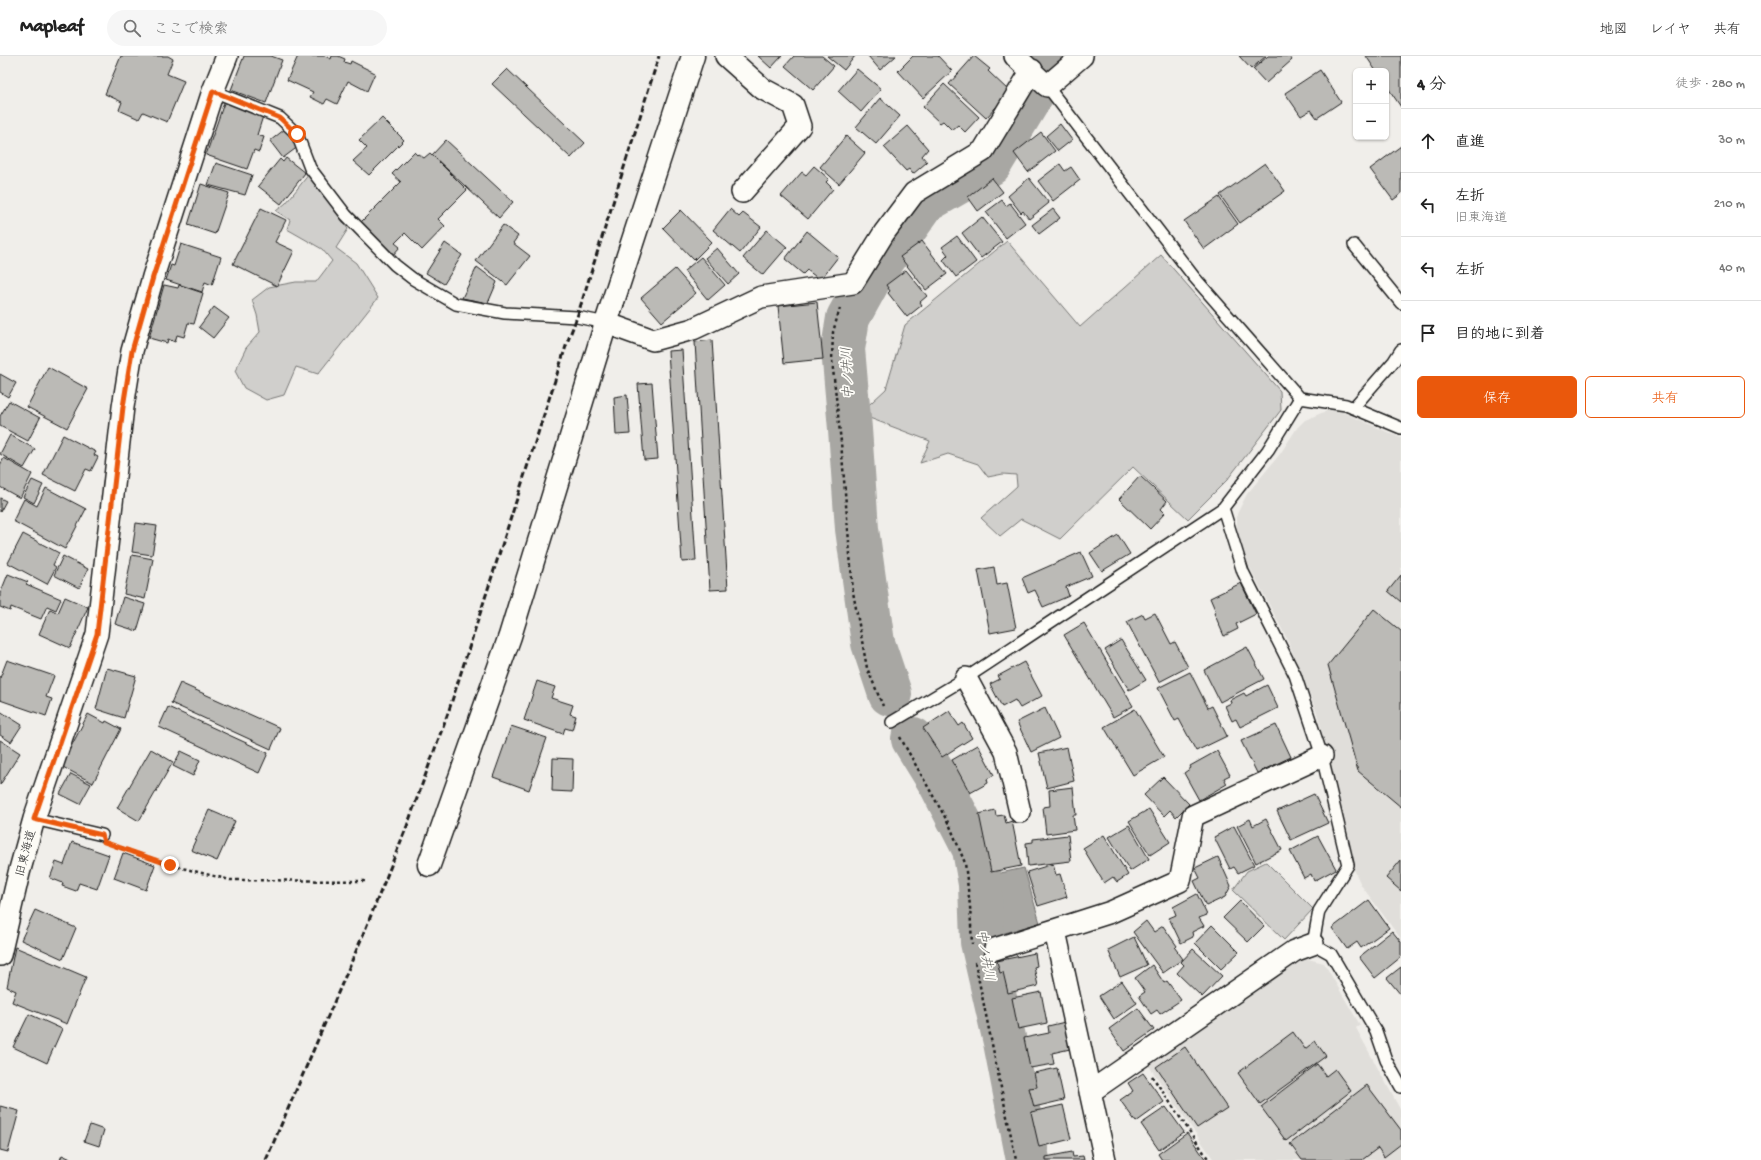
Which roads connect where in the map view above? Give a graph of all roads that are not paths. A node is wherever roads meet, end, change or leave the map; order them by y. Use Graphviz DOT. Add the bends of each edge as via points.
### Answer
graph roads {
  1 [pos="227,56"];
  2 [pos="693,56"];
  3 [pos="726,56"];
  4 [pos="1015,56"];
  5 [pos="1082,56"];
  6 [pos="1032,70"];
  7 [pos="1046,86"];
  8 [pos="213,91"];
  9 [pos="742,192"];
  10 [pos="1354,245"];
  11 [pos="1401,303"];
  12 [pos="606,323"];
  13 [pos="1401,350"];
  14 [pos="1300,398"];
  15 [pos="1353,408"];
  16 [pos="1401,428"];
  17 [pos="1223,508"];
  18 [pos="966,678"];
  19 [pos="892,722"];
  20 [pos="1322,756"];
  21 [pos="1020,812"];
  22 [pos="34,819"];
  23 [pos="102,835"];
  24 [pos="430,865"];
  25 [pos="1055,931"];
  26 [pos="1313,944"];
  27 [pos="995,949"];
  28 [pos="0,955"];
  29 [pos="1401,1087"];
  30 [pos="1090,1092"];
  31 [pos="1105,1160"];
  1 -- 8 [label="street, 旧東海道"];
  2 -- 12 [label="street"];
  3 -- 9 [label="street" via="763,89 793,105 800,126"];
  4 -- 6 [label="street"];
  5 -- 7 [label="street"];
  6 -- 7 [label="street"];
  6 -- 12 [label="street" via="983,151 914,194 884,233 853,283 761,297 693,329 653,340"];
  7 -- 14 [label="lane" via="1194,277"];
  8 -- 12 [label="lane" via="280,118 297,134 310,168 346,215 413,279 456,304 505,313 577,316"];
  8 -- 22 [label="street, 旧東海道" via="132,351 123,407 97,634"];
  10 -- 11 [label="lane"];
  12 -- 24 [label="street" via="510,636"];
  13 -- 15 [label="lane" via="1394,362"];
  14 -- 15 [label="lane"];
  14 -- 17 [label="lane" via="1268,450"];
  15 -- 16 [label="lane"];
  17 -- 18 [label="lane"];
  17 -- 20 [label="lane" via="1243,572 1295,675"];
  18 -- 19 [label="lane"];
  18 -- 21 [label="street" via="1006,752"];
  20 -- 25 [label="street" via="1193,816 1180,882 1111,912"];
  20 -- 26 [label="lane" via="1348,865 1319,911"];
  22 -- 23 [label="lane"];
  22 -- 28 [label="street, 旧東海道"];
  25 -- 27 [label="street"];
  25 -- 30 [label="street"];
  26 -- 29 [label="lane" via="1331,954 1376,1031 1386,1060"];
  26 -- 30 [label="street" via="1294,951"];
  30 -- 31 [label="street"];
}
